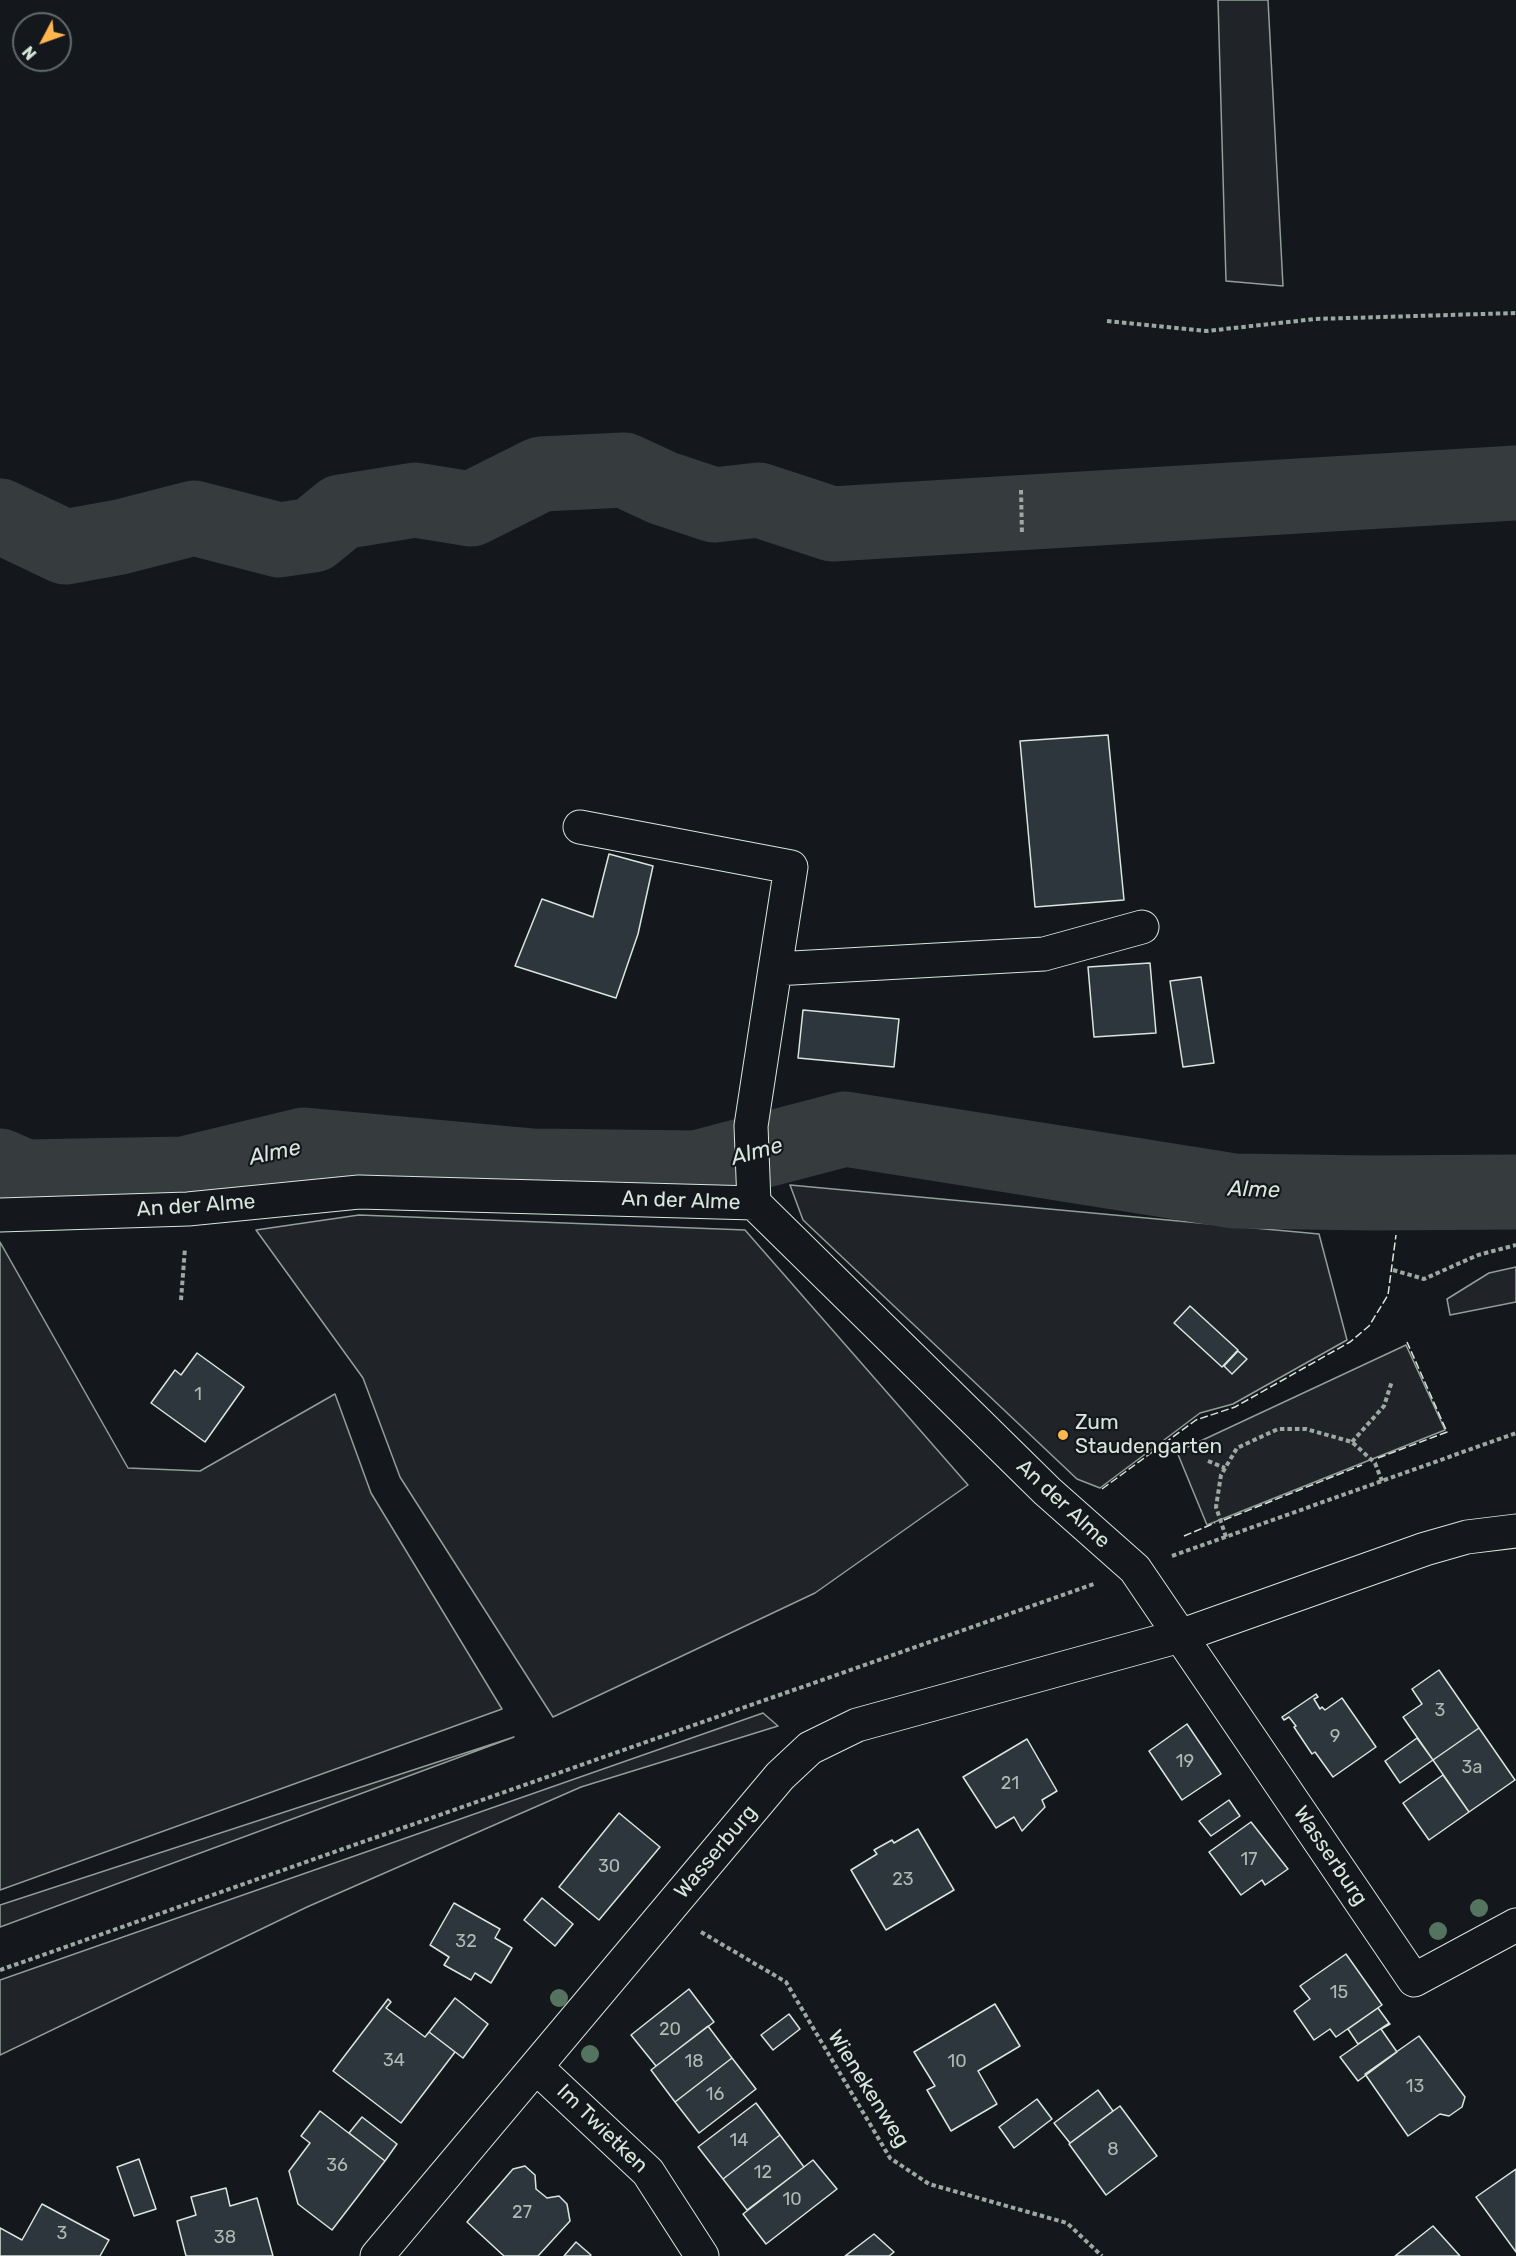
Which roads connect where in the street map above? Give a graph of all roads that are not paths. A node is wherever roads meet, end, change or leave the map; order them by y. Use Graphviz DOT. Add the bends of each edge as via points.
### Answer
graph roads {
  1 [pos="580,827"];
  2 [pos="1142,927"];
  3 [pos="776,969"];
  4 [pos="753,1188"];
  5 [pos="0,1215"];
  6 [pos="1516,1531"];
  7 [pos="1180,1636"];
  8 [pos="1516,1925"];
  9 [pos="536,2067"];
  10 [pos="377,2256"];
  11 [pos="702,2256"];
  1 -- 3 [label="street" via="791,867"];
  2 -- 3 [label="street" via="1044,954"];
  3 -- 4 [label="street" via="751,1126"];
  4 -- 5 [label="street, An der Alme" via="359,1192 188,1209"];
  4 -- 7 [label="street, An der Alme" via="1047,1491 1135,1569"];
  6 -- 7 [label="street, Wasserburg" via="1425,1549"];
  7 -- 8 [label="street, Wasserburg" via="1414,1980"];
  7 -- 9 [label="street, Wasserburg" via="857,1725 810,1748 780,1776"];
  9 -- 10 [label="street, Wasserburg"];
  9 -- 11 [label="street, Im Twietken" via="648,2172"];
}
